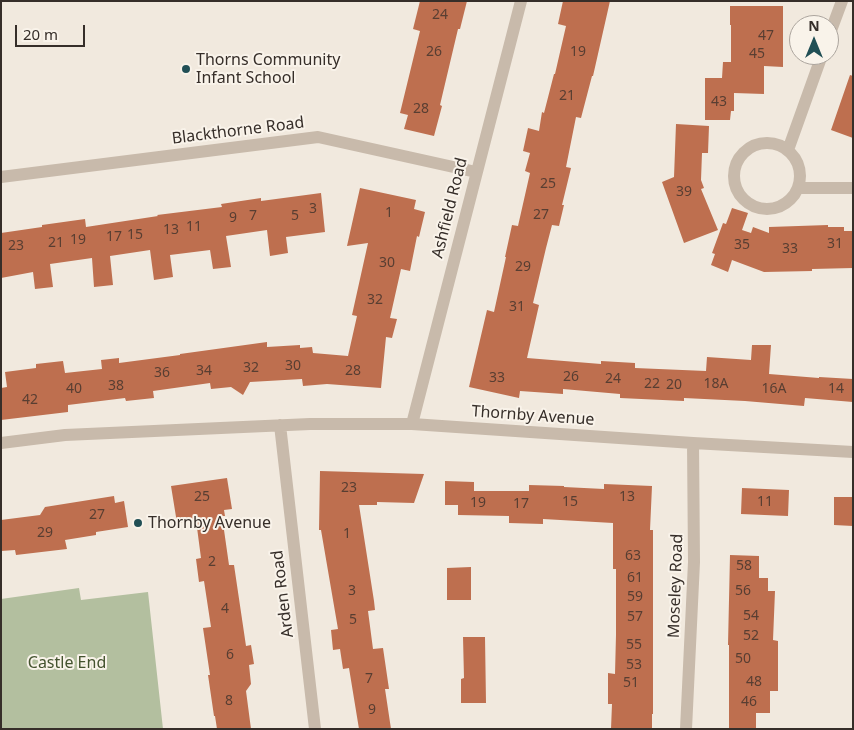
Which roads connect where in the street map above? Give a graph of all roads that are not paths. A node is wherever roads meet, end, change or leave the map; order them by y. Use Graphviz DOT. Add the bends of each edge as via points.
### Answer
graph roads {
  1 [pos="521,1"];
  2 [pos="842,1"];
  3 [pos="837,15"];
  4 [pos="818,65"];
  5 [pos="788,150"];
  6 [pos="476,172"];
  7 [pos="1,177"];
  8 [pos="798,188"];
  9 [pos="853,188"];
  10 [pos="412,424"];
  11 [pos="280,425"];
  12 [pos="1,442"];
  13 [pos="693,443"];
  14 [pos="853,452"];
  15 [pos="315,729"];
  16 [pos="686,729"];
  1 -- 6 [label="street, Ashfield Road"];
  2 -- 3 [label="street"];
  4 -- 5 [label="street"];
  5 -- 8 [label="street" via="799,165 801,177"];
  5 -- 8 [label="street" via="766,142 754,145 737,161 734,181 737,192 745,201 761,209 779,208 789,202"];
  6 -- 7 [label="street, Blackthorne Road" via="318,137"];
  6 -- 10 [label="street, Ashfield Road"];
  8 -- 9 [label="street"];
  10 -- 11 [label="street, Thornby Avenue"];
  10 -- 13 [label="street, Thornby Avenue"];
  11 -- 12 [label="street, Thornby Avenue" via="65,435"];
  11 -- 15 [label="street, Arden Road"];
  13 -- 14 [label="street, Thornby Avenue"];
  13 -- 16 [label="street, Moseley Road" via="694,562"];
}
